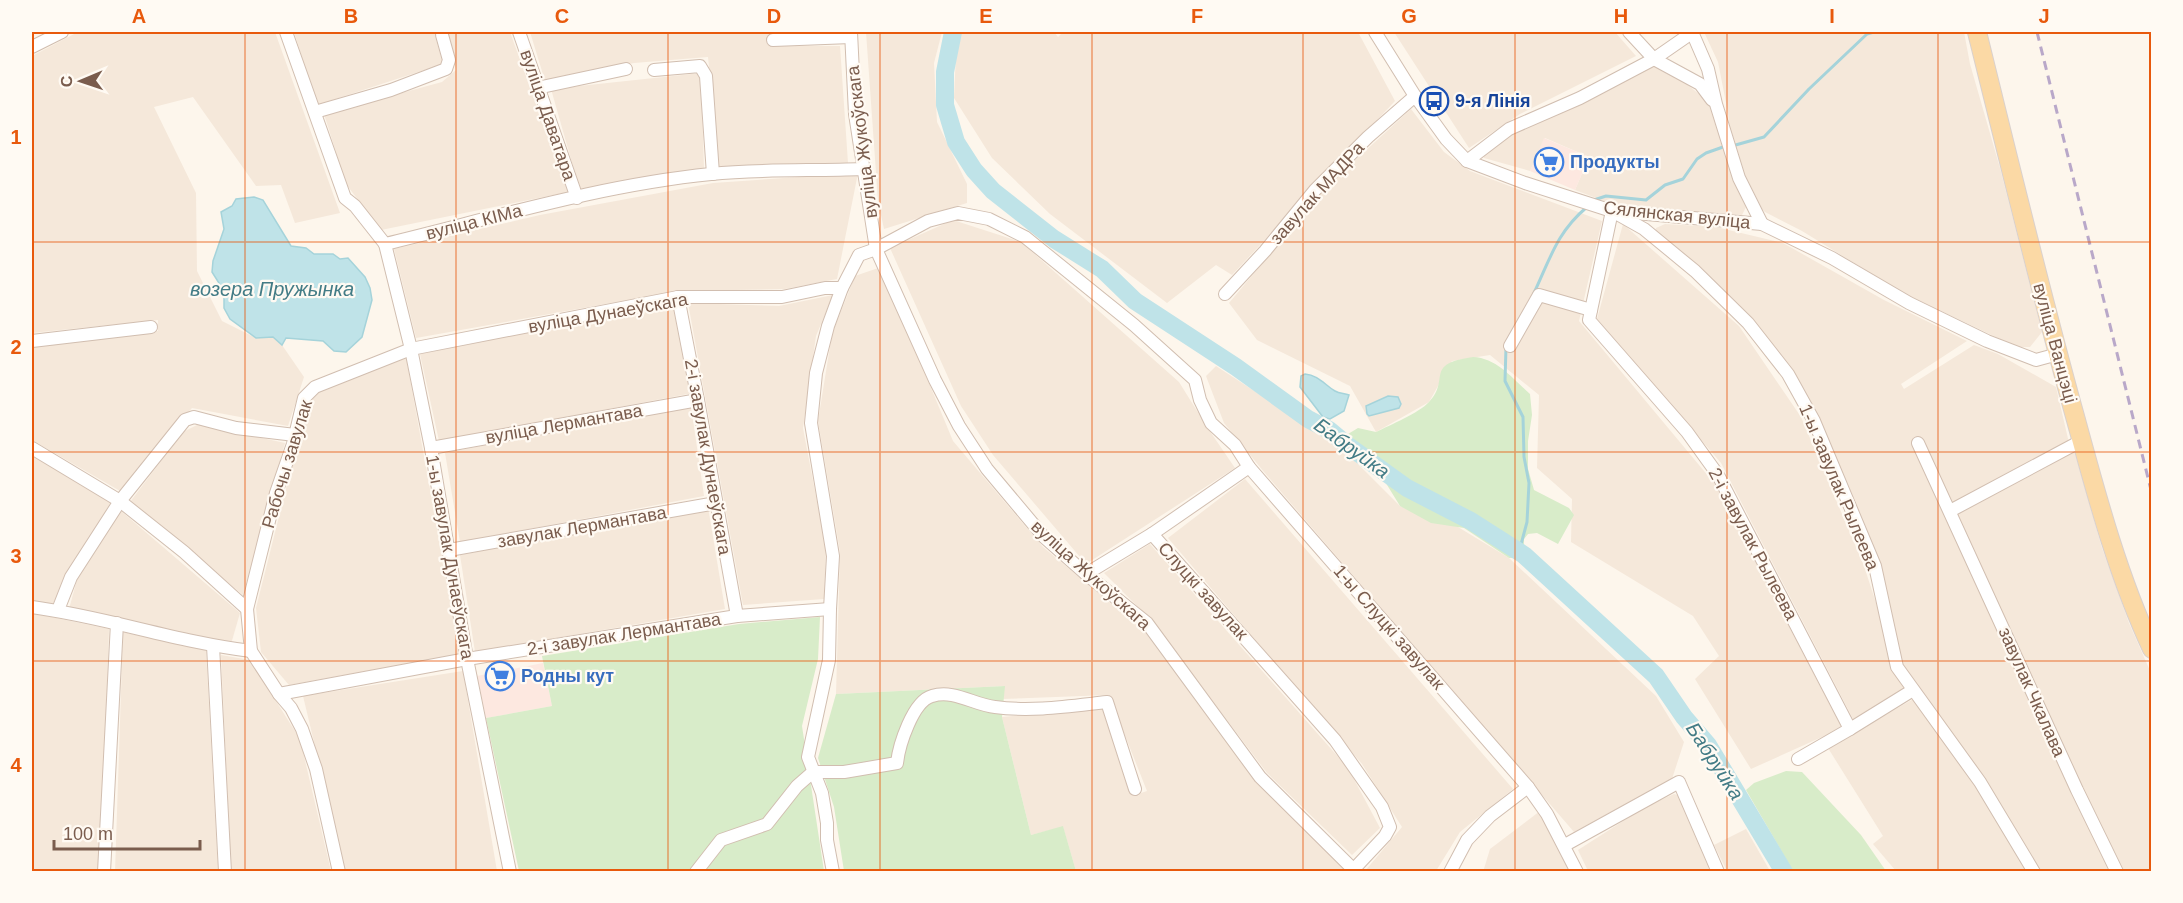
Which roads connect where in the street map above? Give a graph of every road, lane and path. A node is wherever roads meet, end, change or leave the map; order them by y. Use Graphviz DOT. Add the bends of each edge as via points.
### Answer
graph roads {
  1 [pos="62,32"];
  2 [pos="286,32"];
  3 [pos="519,32"];
  4 [pos="1376,32"];
  5 [pos="1629,32"];
  6 [pos="1692,32"];
  7 [pos="1977,32"];
  8 [pos="851,34"];
  9 [pos="442,35"];
  10 [pos="773,40"];
  11 [pos="32,46"];
  12 [pos="1654,60"];
  13 [pos="626,69"];
  14 [pos="654,70"];
  15 [pos="537,88"];
  16 [pos="1415,96"];
  17 [pos="1716,104"];
  18 [pos="315,112"];
  19 [pos="1467,162"];
  20 [pos="862,169"];
  21 [pos="713,174"];
  22 [pos="577,198"];
  23 [pos="1612,211"];
  24 [pos="1762,224"];
  25 [pos="385,244"];
  26 [pos="876,249"];
  27 [pos="842,288"];
  28 [pos="1225,294"];
  29 [pos="678,297"];
  30 [pos="1591,310"];
  31 [pos="151,327"];
  32 [pos="32,341"];
  33 [pos="1510,346"];
  34 [pos="411,349"];
  35 [pos="2058,354"];
  36 [pos="698,400"];
  37 [pos="295,435"];
  38 [pos="2082,441"];
  39 [pos="1918,443"];
  40 [pos="430,447"];
  41 [pos="32,448"];
  42 [pos="1249,467"];
  43 [pos="120,501"];
  44 [pos="716,503"];
  45 [pos="1950,511"];
  46 [pos="1152,534"];
  47 [pos="449,550"];
  48 [pos="1086,574"];
  49 [pos="32,607"];
  50 [pos="247,609"];
  51 [pos="830,609"];
  52 [pos="58,610"];
  53 [pos="737,616"];
  54 [pos="117,623"];
  55 [pos="213,646"];
  56 [pos="2151,649"];
  57 [pos="251,651"];
  58 [pos="467,659"];
  59 [pos="1913,690"];
  60 [pos="279,694"];
  61 [pos="1850,729"];
  62 [pos="1798,759"];
  63 [pos="813,772"];
  64 [pos="1528,787"];
  65 [pos="1135,789"];
  66 [pos="1565,845"];
  67 [pos="1355,870"];
  68 [pos="104,872"];
  69 [pos="225,872"];
  70 [pos="339,872"];
  71 [pos="510,872"];
  72 [pos="696,872"];
  73 [pos="833,872"];
  74 [pos="1450,872"];
  75 [pos="1577,872"];
  76 [pos="1718,872"];
  77 [pos="2034,872"];
  78 [pos="2117,872"];
  1 -- 11 [label="street"];
  2 -- 18 [label="street"];
  3 -- 15 [label="street, вуліца Даватара"];
  4 -- 16 [label="street, Сялянская вуліца"];
  5 -- 12 [label="street"];
  6 -- 12 [label="street"];
  6 -- 17 [label="street" via="1708,69"];
  7 -- 35 [label="main road, вуліца Ванцэці"];
  8 -- 10 [label="street"];
  8 -- 20 [label="street, вуліца Жукоўскага"];
  9 -- 18 [label="street" via="449,60 446,69"];
  12 -- 17 [label="street" via="1700,84"];
  12 -- 19 [label="street" via="1509,129"];
  13 -- 15 [label="street"];
  14 -- 21 [label="street" via="700,66 706,76"];
  15 -- 22 [label="street, вуліца Даватара"];
  16 -- 19 [label="street, Сялянская вуліца"];
  16 -- 28 [label="street, завулак МАДРа" via="1315,190"];
  17 -- 24 [label="street" via="1739,178"];
  18 -- 25 [label="street" via="345,198"];
  19 -- 23 [label="street, Сялянская вуліца"];
  20 -- 21 [label="street, вуліца КІМа"];
  20 -- 26 [label="street, вуліца Жукоўскага"];
  21 -- 22 [label="street, вуліца КІМа"];
  22 -- 25 [label="street, вуліца КІМа"];
  23 -- 24 [label="street, Сялянская вуліца"];
  23 -- 30 [label="street"];
  23 -- 59 [label="street, 1-ы завулак Рылеева" via="1644,229 1695,271 1748,323 1788,374 1814,421 1875,566 1897,668"];
  24 -- 35 [label="street, Сялянская вуліца" via="1987,341 2036,360"];
  25 -- 34 [label="street, 1-ы завулак Дунаеўскага"];
  26 -- 27 [label="street" via="859,255"];
  26 -- 42 [label="street" via="928,221 958,213 989,219 1025,237 1088,286 1195,380 1211,423 1236,445"];
  26 -- 48 [label="street, вуліца Жукоўскага" via="935,380 981,461 1044,537"];
  27 -- 29 [label="street, вуліца Дунаеўскага" via="782,297"];
  27 -- 51 [label="street" via="816,373 812,423 833,556"];
  29 -- 34 [label="street, вуліца Дунаеўскага"];
  29 -- 36 [label="street, 2-і завулак Дунаеўскага"];
  30 -- 33 [label="street" via="1539,295"];
  30 -- 61 [label="street, 2-і завулак Рылеева" via="1589,320 1687,432 1718,475"];
  31 -- 32 [label="street"];
  34 -- 37 [label="street, Рабочы завулак" via="315,387 304,398"];
  34 -- 40 [label="street, 1-ы завулак Дунаеўскага"];
  35 -- 38 [label="main road, вуліца Ванцэці"];
  36 -- 40 [label="street, вуліца Лермантава"];
  36 -- 44 [label="street, 2-і завулак Дунаеўскага"];
  37 -- 43 [label="street" via="236,428 194,417 184,420"];
  37 -- 50 [label="street, Рабочы завулак"];
  38 -- 45 [label="street"];
  38 -- 56 [label="main road, вуліца Ванцэці" via="2111,544"];
  39 -- 45 [label="street, завулак Чкалава"];
  40 -- 47 [label="street, 1-ы завулак Дунаеўскага"];
  41 -- 43 [label="street"];
  42 -- 46 [label="street, Слуцкі завулак"];
  42 -- 64 [label="street, 1-ы Слуцкі завулак"];
  43 -- 50 [label="street"];
  43 -- 52 [label="street" via="71,577"];
  44 -- 47 [label="street, завулак Лермантава"];
  44 -- 53 [label="street, 2-і завулак Дунаеўскага"];
  45 -- 78 [label="street, завулак Чкалава"];
  46 -- 48 [label="street"];
  46 -- 67 [label="street, Слуцкі завулак" via="1335,740 1382,807 1390,827"];
  47 -- 58 [label="street, 1-ы завулак Дунаеўскага"];
  48 -- 67 [label="street, вуліца Жукоўскага" via="1147,623 1260,777"];
  49 -- 52 [label="street"];
  50 -- 57 [label="street, Рабочы завулак"];
  51 -- 53 [label="street, 2-і завулак Лермантава"];
  51 -- 63 [label="street" via="829,660 808,758"];
  52 -- 54 [label="street"];
  53 -- 58 [label="street, 2-і завулак Лермантава"];
  54 -- 55 [label="street"];
  54 -- 68 [label="street"];
  55 -- 57 [label="street"];
  55 -- 69 [label="street"];
  57 -- 60 [label="street, Рабочы завулак"];
  58 -- 60 [label="street, 2-і завулак Лермантава"];
  58 -- 71 [label="street, 1-ы завулак Дунаеўскага"];
  59 -- 61 [label="street"];
  59 -- 77 [label="street, 1-ы завулак Рылеева" via="1980,782"];
  60 -- 70 [label="street, Рабочы завулак" via="302,729 316,769"];
  61 -- 62 [label="street"];
  63 -- 65 [label="street" via="844,772 897,763 904,733 918,707 930,696 951,694 994,707 1036,709 1107,702"];
  63 -- 72 [label="street" via="767,824 721,840"];
  63 -- 73 [label="street" via="822,793"];
  64 -- 66 [label="street, 1-ы Слуцкі завулак"];
  64 -- 74 [label="street" via="1490,816 1467,840"];
  66 -- 75 [label="street, 1-ы Слуцкі завулак"];
  66 -- 76 [label="street" via="1679,782"];
}
